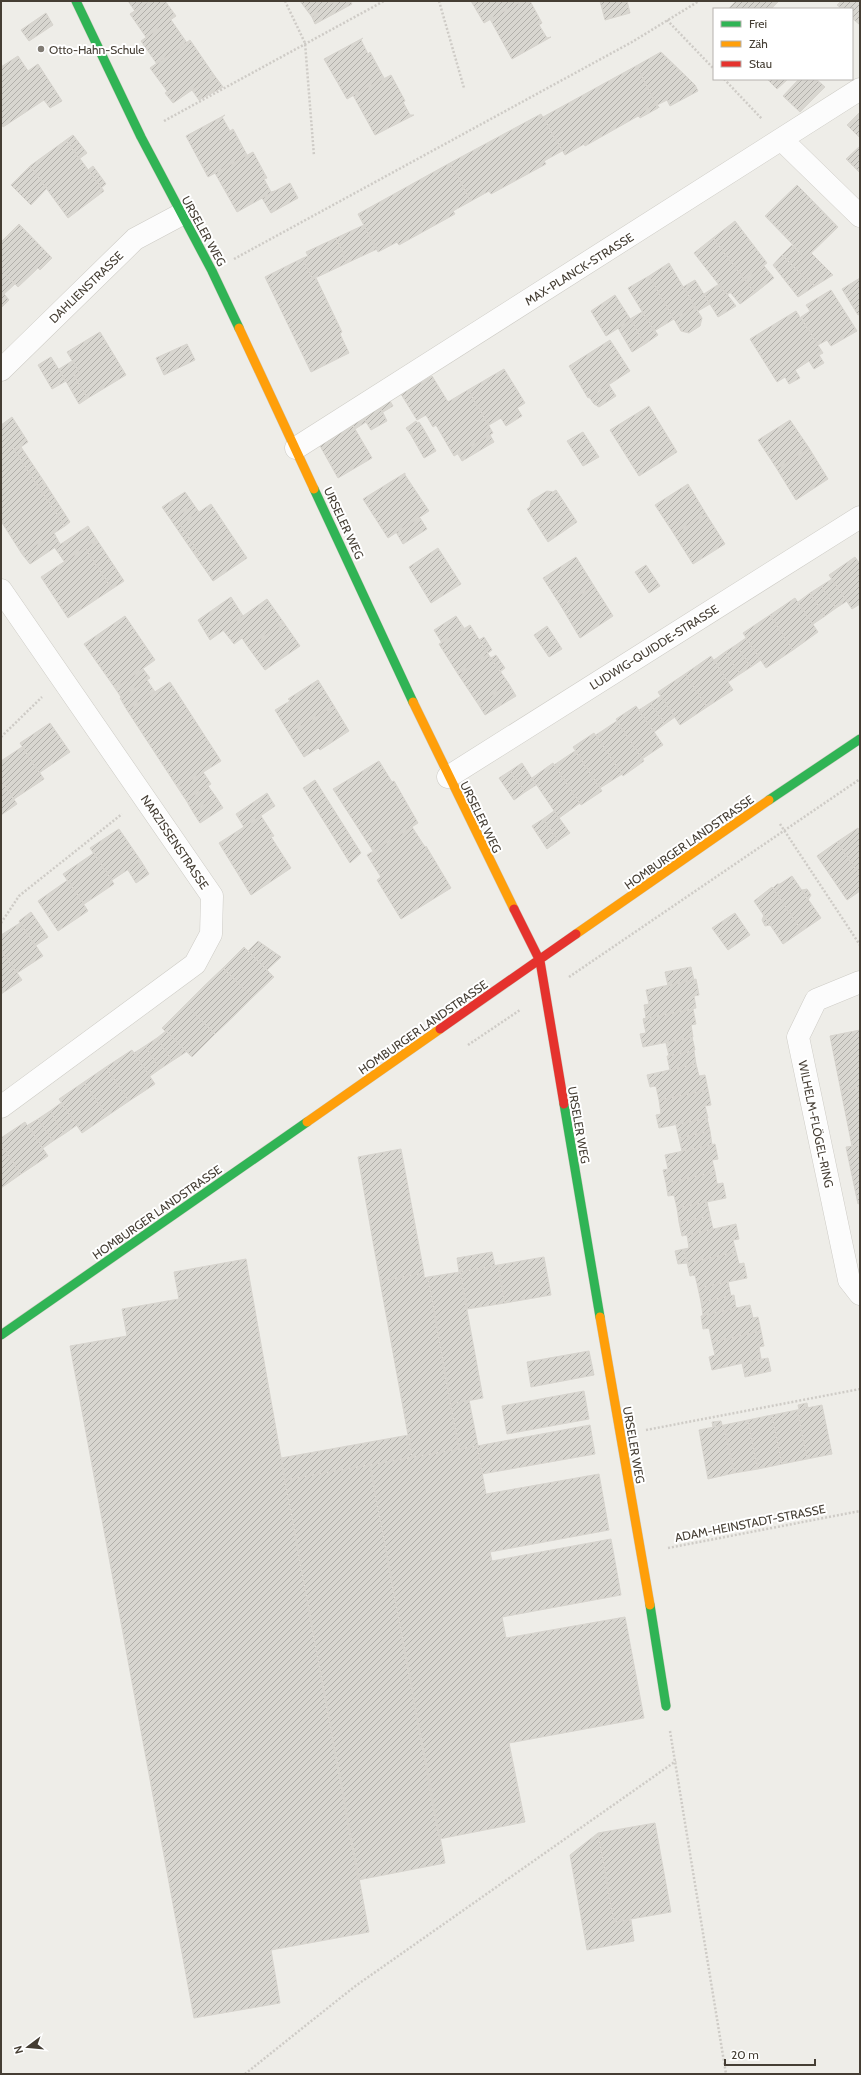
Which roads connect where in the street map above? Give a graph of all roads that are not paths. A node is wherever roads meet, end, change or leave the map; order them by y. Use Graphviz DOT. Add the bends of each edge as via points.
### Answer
graph roads {
  1 [pos="76,1"];
  2 [pos="860,89"];
  3 [pos="782,140"];
  4 [pos="180,214"];
  5 [pos="860,216"];
  6 [pos="1,370"];
  7 [pos="296,448"];
  8 [pos="860,517"];
  9 [pos="1,590"];
  10 [pos="860,739"];
  11 [pos="448,777"];
  12 [pos="540,961"];
  13 [pos="860,982"];
  14 [pos="1,1107"];
  15 [pos="860,1294"];
  16 [pos="1,1335"];
  17 [pos="666,1706"];
  1 -- 4 [label="street, URSELER WEG" via="139,135"];
  2 -- 3 [label="street, MAX-PLANCK-STRASSE"];
  3 -- 5 [label="street"];
  3 -- 7 [label="street, MAX-PLANCK-STRASSE"];
  4 -- 6 [label="street, DAHLIENSTRASSE" via="135,239"];
  4 -- 7 [label="street, URSELER WEG" via="212,271"];
  7 -- 11 [label="street, URSELER WEG"];
  8 -- 11 [label="street, LUDWIG-QUIDDE-STRASSE"];
  9 -- 14 [label="street, NARZISSENSTRASSE" via="212,896 211,934 194,964"];
  10 -- 12 [label="street, HOMBURGER LANDSTRASSE"];
  11 -- 12 [label="street, URSELER WEG"];
  12 -- 16 [label="street, HOMBURGER LANDSTRASSE"];
  12 -- 17 [label="street, URSELER WEG"];
  13 -- 15 [label="street, WILHELM-FLÖGEL-RING" via="816,1000 798,1037 849,1280"];
}
